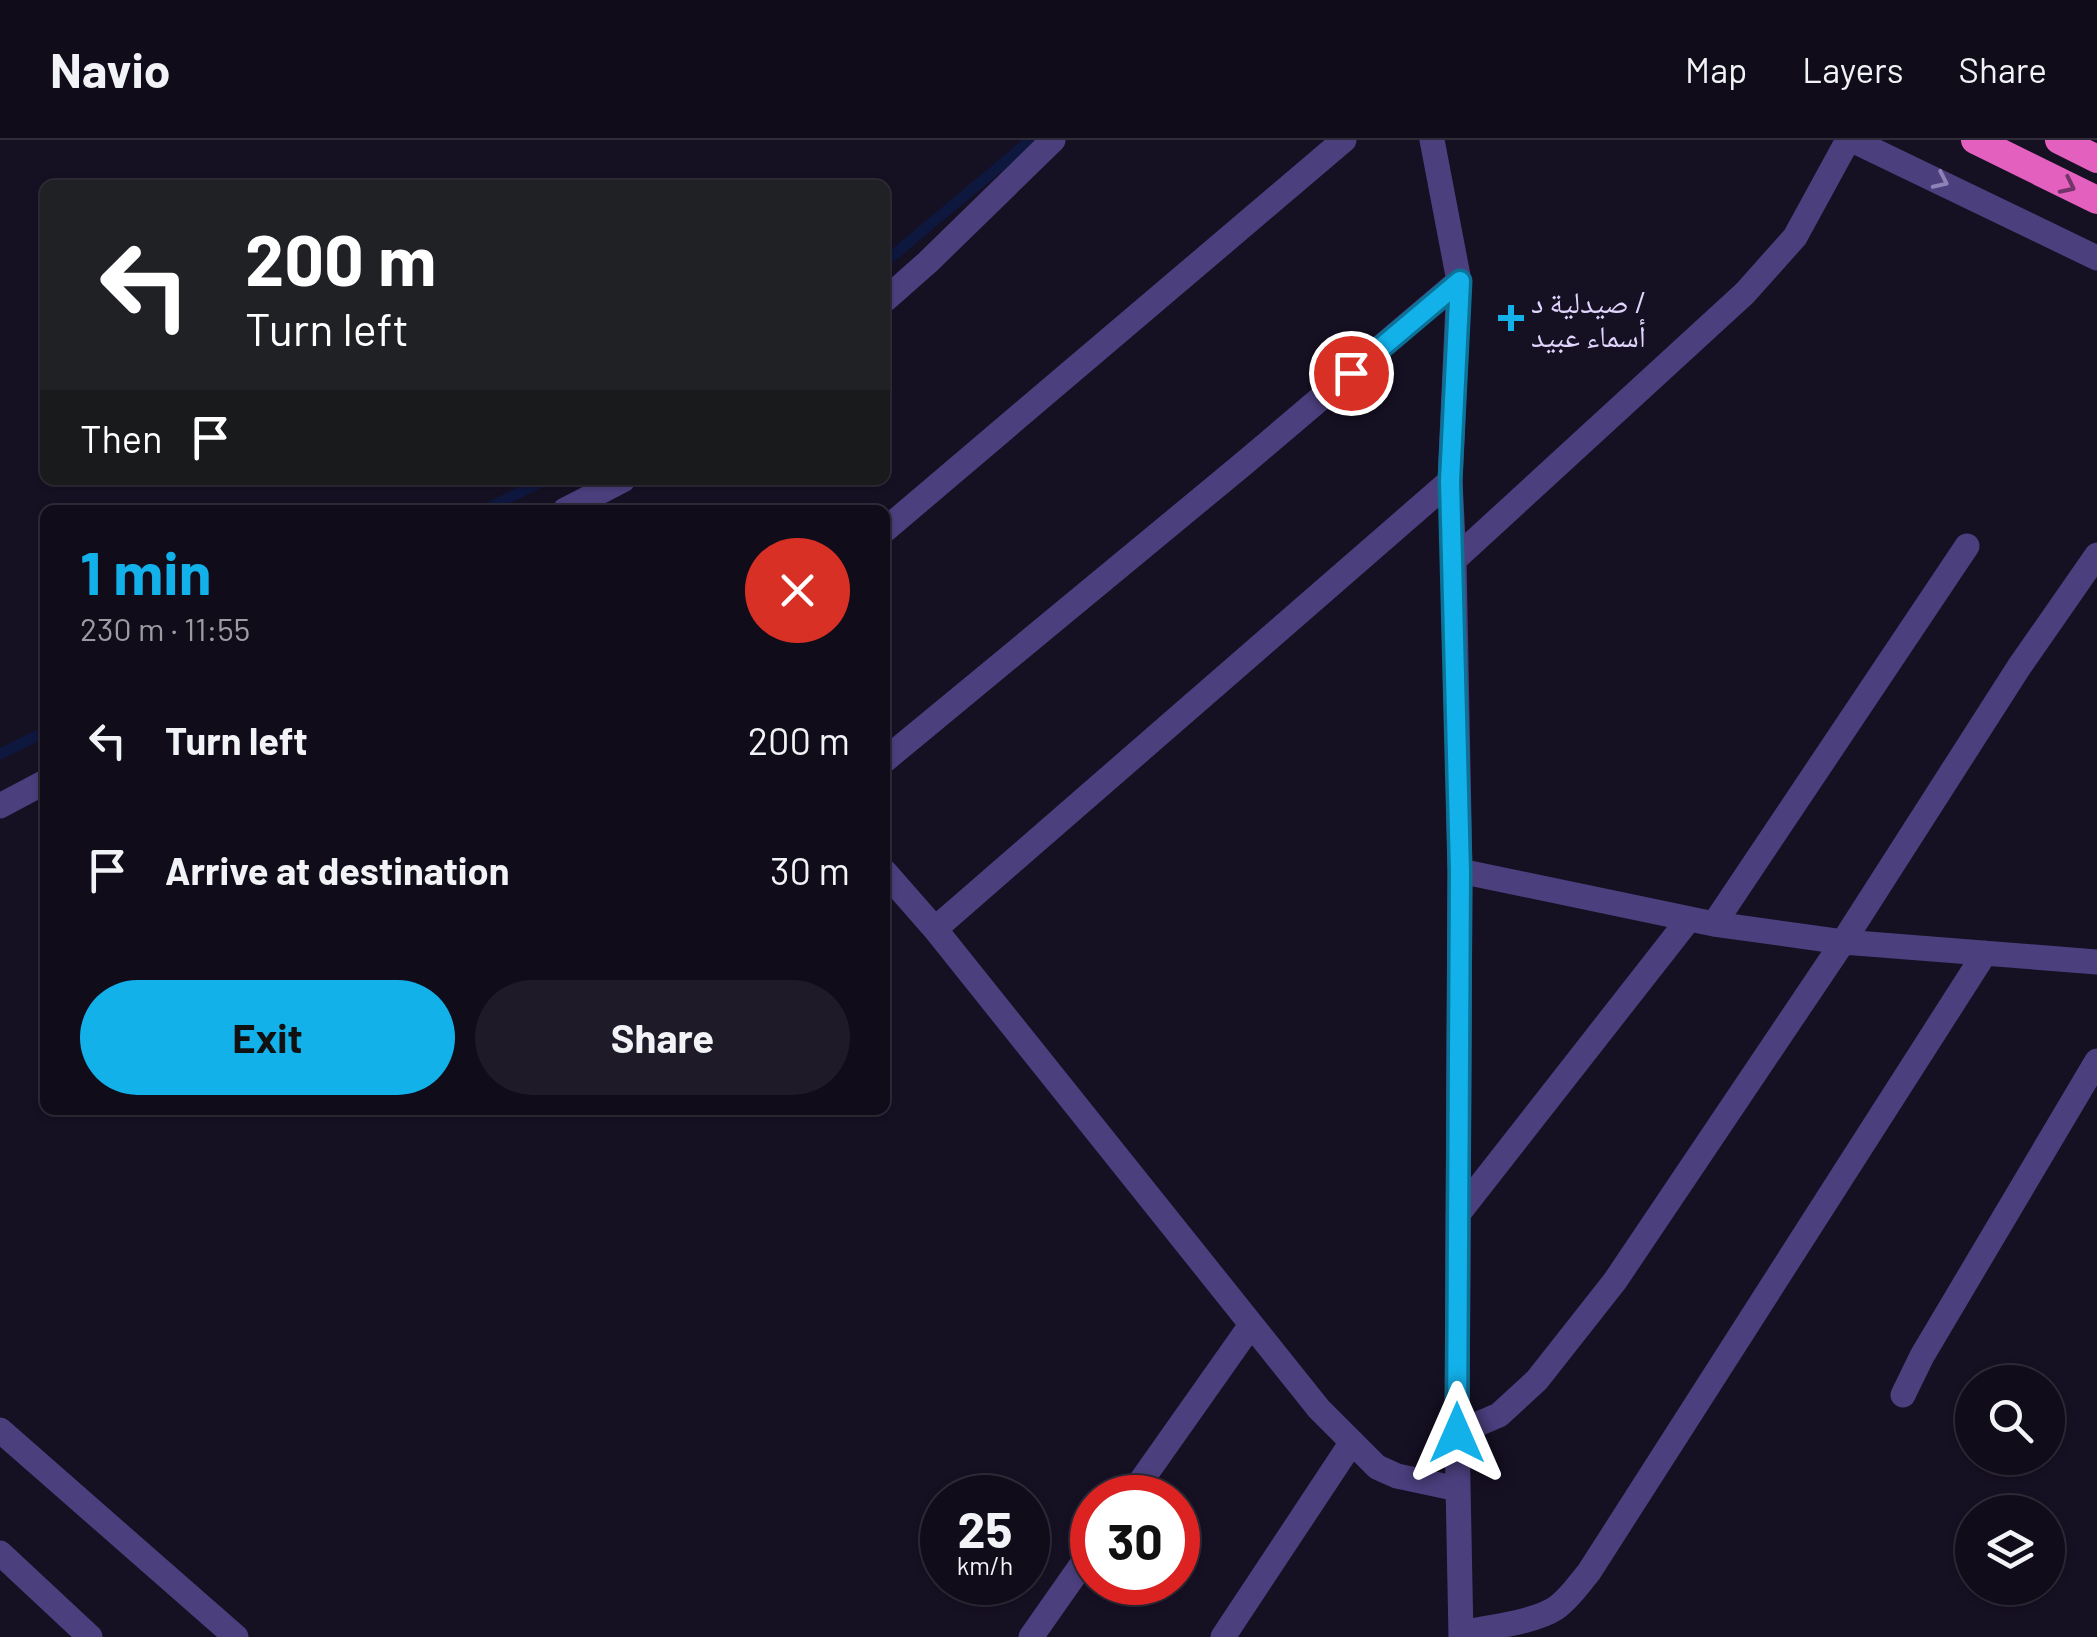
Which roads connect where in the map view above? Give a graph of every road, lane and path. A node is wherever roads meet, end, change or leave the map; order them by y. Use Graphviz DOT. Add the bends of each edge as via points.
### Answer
graph roads {
  1 [pos="1054,140"];
  2 [pos="1344,140"];
  3 [pos="1432,140"];
  4 [pos="1850,140"];
  5 [pos="1976,140"];
  6 [pos="2059,140"];
  7 [pos="2097,159"];
  8 [pos="2097,200"];
  9 [pos="2097,258"];
  10 [pos="1460,281"];
  11 [pos="890,296"];
  12 [pos="1450,481"];
  13 [pos="614,485"];
  14 [pos="579,505"];
  15 [pos="890,526"];
  16 [pos="1967,546"];
  17 [pos="2097,555"];
  18 [pos="1454,560"];
  19 [pos="890,756"];
  20 [pos="40,785"];
  21 [pos="0,806"];
  22 [pos="1460,871"];
  23 [pos="890,878"];
  24 [pos="1702,921"];
  25 [pos="935,928"];
  26 [pos="1843,942"];
  27 [pos="1984,953"];
  28 [pos="2097,962"];
  29 [pos="2097,1061"];
  30 [pos="1458,1214"];
  31 [pos="1251,1325"];
  32 [pos="1903,1395"];
  33 [pos="0,1430"];
  34 [pos="1457,1433"];
  35 [pos="1352,1442"];
  36 [pos="1145,1475"];
  37 [pos="1458,1489"];
  38 [pos="0,1554"];
  39 [pos="1070,1581"];
  40 [pos="1461,1635"];
  41 [pos="90,1637"];
  42 [pos="236,1637"];
  43 [pos="1031,1637"];
  44 [pos="1224,1637"];
  1 -- 11 [label="street"];
  2 -- 15 [label="street"];
  3 -- 10 [label="street"];
  4 -- 9 [label="street, one-way"];
  4 -- 18 [label="street" via="1796,237 1745,292"];
  5 -- 8 [label="highway, one-way"];
  6 -- 7 [label="highway"];
  10 -- 12 [label="street"];
  10 -- 19 [label="street"];
  12 -- 18 [label="street"];
  12 -- 25 [label="street"];
  13 -- 14 [label="street"];
  16 -- 24 [label="street"];
  17 -- 26 [label="street"];
  18 -- 22 [label="street"];
  20 -- 21 [label="street"];
  22 -- 24 [label="street"];
  22 -- 30 [label="street"];
  23 -- 25 [label="street"];
  24 -- 26 [label="street"];
  24 -- 30 [label="street"];
  25 -- 31 [label="street"];
  26 -- 27 [label="street"];
  26 -- 34 [label="street" via="1582,1324 1499,1415"];
  27 -- 28 [label="street"];
  27 -- 40 [label="street" via="1580,1583 1554,1610"];
  29 -- 32 [label="street"];
  30 -- 34 [label="street"];
  31 -- 35 [label="street"];
  31 -- 36 [label="street"];
  33 -- 42 [label="street"];
  34 -- 37 [label="street"];
  35 -- 37 [label="street" via="1398,1476"];
  35 -- 44 [label="street"];
  37 -- 40 [label="street"];
  38 -- 41 [label="street"];
  39 -- 43 [label="street"];
}
